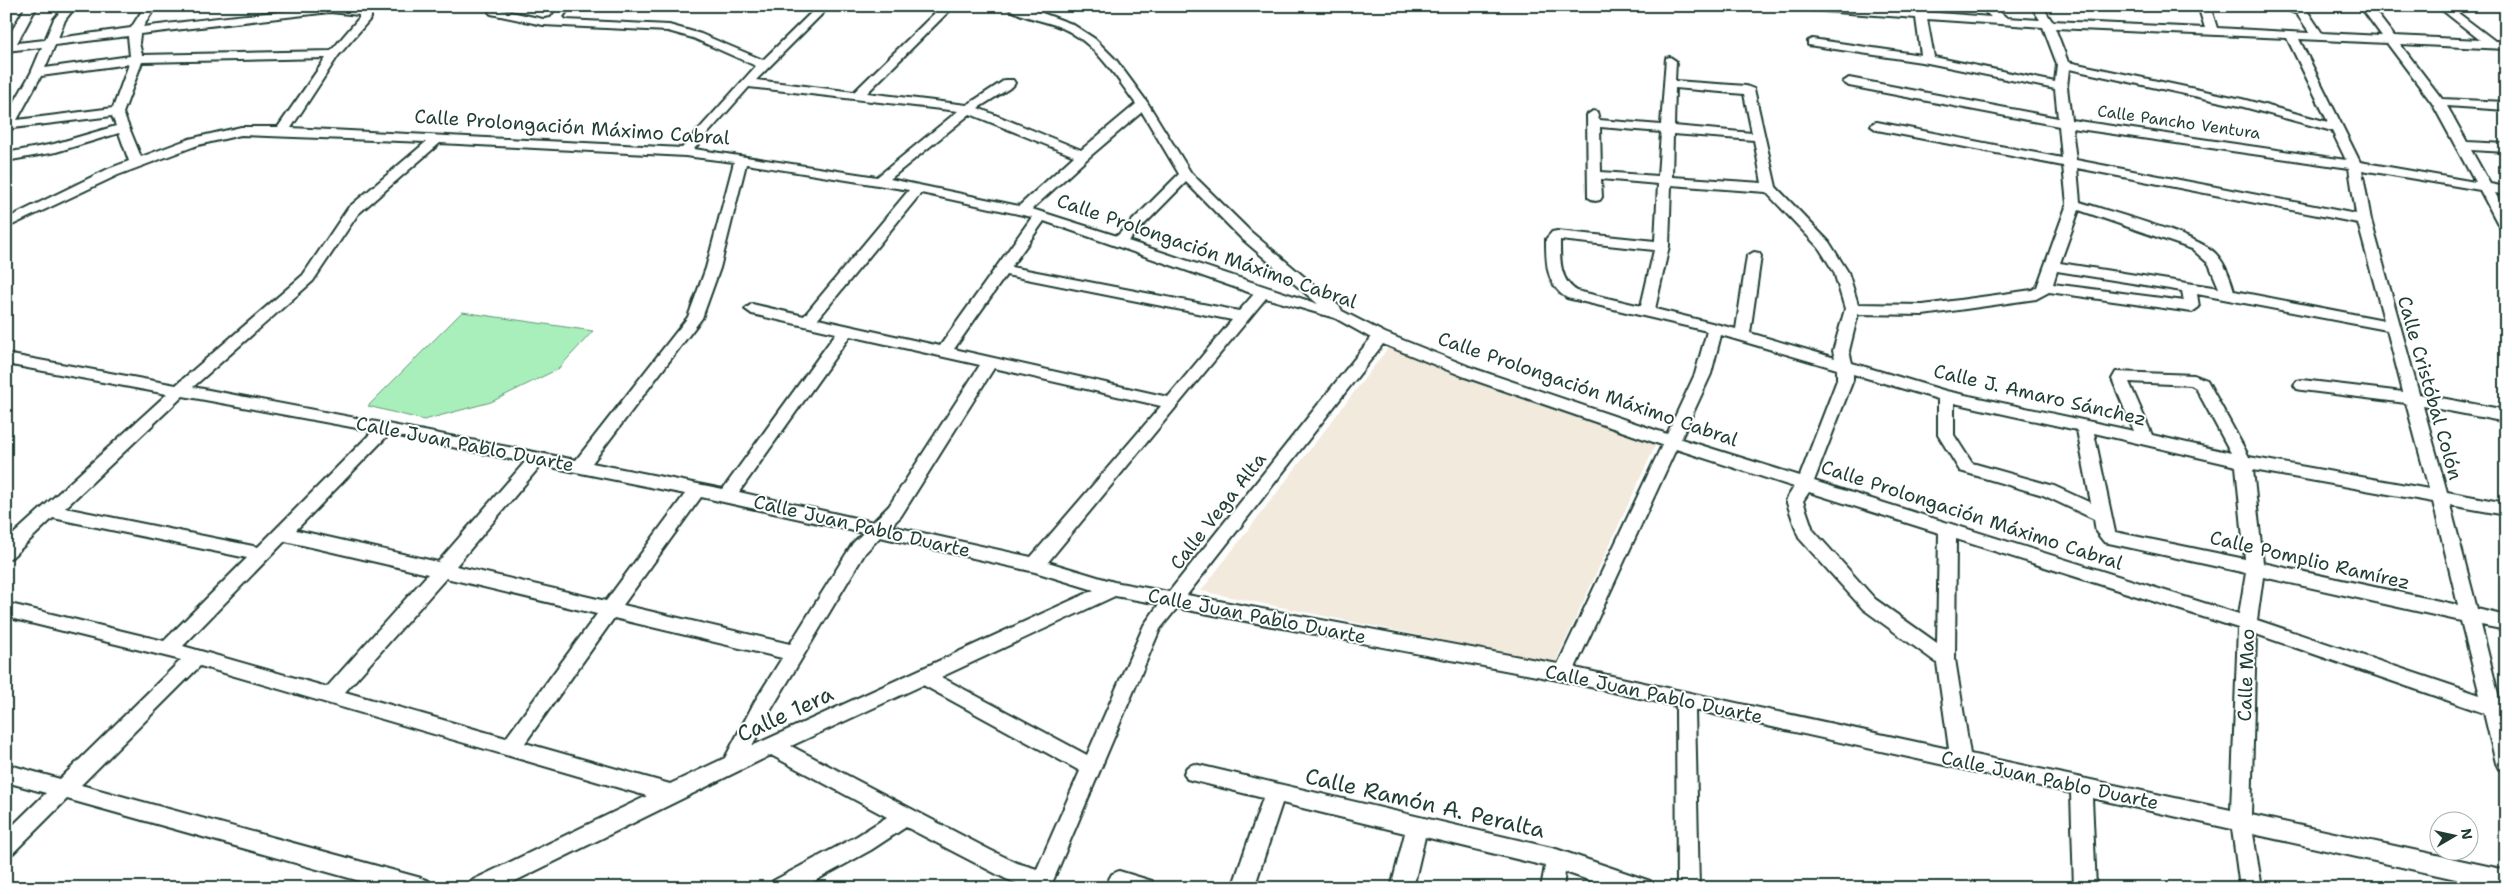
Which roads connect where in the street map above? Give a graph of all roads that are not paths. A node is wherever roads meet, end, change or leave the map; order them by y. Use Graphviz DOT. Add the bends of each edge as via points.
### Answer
graph roads {
  1 [pos="32,6"];
  2 [pos="71,6"];
  3 [pos="151,6"];
  4 [pos="230,6"];
  5 [pos="566,6"];
  6 [pos="825,6"];
  7 [pos="949,6"];
  8 [pos="1011,6"];
  9 [pos="1795,6"];
  10 [pos="1984,6"];
  11 [pos="2036,6"];
  12 [pos="2204,6"];
  13 [pos="2282,6"];
  14 [pos="2365,6"];
  15 [pos="2442,6"];
  16 [pos="494,7"];
  17 [pos="2299,8"];
  18 [pos="1877,9"];
  19 [pos="1921,16"];
  20 [pos="221,20"];
  21 [pos="559,21"];
  22 [pos="2006,22"];
  23 [pos="2048,24"];
  24 [pos="135,31"];
  25 [pos="2212,31"];
  26 [pos="2291,34"];
  27 [pos="2317,35"];
  28 [pos="2389,40"];
  29 [pos="49,43"];
  30 [pos="1812,43"];
  31 [pos="2492,44"];
  32 [pos="2506,45"];
  33 [pos="334,54"];
  34 [pos="1928,59"];
  35 [pos="137,60"];
  36 [pos="1670,61"];
  37 [pos="2063,64"];
  38 [pos="764,65"];
  39 [pos="37,73"];
  40 [pos="1849,82"];
  41 [pos="746,83"];
  42 [pos="1009,83"];
  43 [pos="1670,84"];
  44 [pos="2061,87"];
  45 [pos="856,97"];
  46 [pos="2438,102"];
  47 [pos="1143,105"];
  48 [pos="2506,106"];
  49 [pos="969,109"];
  50 [pos="118,111"];
  51 [pos="2064,123"];
  52 [pos="1877,126"];
  53 [pos="8,127"];
  54 [pos="123,128"];
  55 [pos="2335,128"];
  56 [pos="1668,129"];
  57 [pos="282,131"];
  58 [pos="1759,137"];
  59 [pos="436,140"];
  60 [pos="2462,146"];
  61 [pos="2506,148"];
  62 [pos="685,152"];
  63 [pos="1083,155"];
  64 [pos="6,157"];
  65 [pos="741,159"];
  66 [pos="2069,162"];
  67 [pos="137,164"];
  68 [pos="2355,166"];
  69 [pos="1186,175"];
  70 [pos="1594,175"];
  71 [pos="1665,180"];
  72 [pos="878,183"];
  73 [pos="918,188"];
  74 [pos="1770,188"];
  75 [pos="2485,188"];
  76 [pos="2506,191"];
  77 [pos="1595,197"];
  78 [pos="2074,204"];
  79 [pos="1022,211"];
  80 [pos="1041,215"];
  81 [pos="2364,220"];
  82 [pos="6,224"];
  83 [pos="2506,226"];
  84 [pos="1119,242"];
  85 [pos="1662,246"];
  86 [pos="1754,256"];
  87 [pos="2052,266"];
  88 [pos="1002,270"];
  89 [pos="2044,287"];
  90 [pos="2189,288"];
  91 [pos="1263,292"];
  92 [pos="2228,294"];
  93 [pos="752,309"];
  94 [pos="1852,309"];
  95 [pos="1647,310"];
  96 [pos="1340,315"];
  97 [pos="1243,317"];
  98 [pos="808,321"];
  99 [pos="2391,326"];
  100 [pos="1715,328"];
  101 [pos="846,330"];
  102 [pos="1742,336"];
  103 [pos="1380,337"];
  104 [pos="944,352"];
  105 [pos="6,359"];
  106 [pos="990,362"];
  107 [pos="1845,366"];
  108 [pos="2302,385"];
  109 [pos="180,390"];
  110 [pos="1946,396"];
  111 [pos="2411,398"];
  112 [pos="1172,403"];
  113 [pos="2506,416"];
  114 [pos="2084,425"];
  115 [pos="386,428"];
  116 [pos="2146,439"];
  117 [pos="1671,442"];
  118 [pos="537,459"];
  119 [pos="2244,462"];
  120 [pos="580,467"];
  121 [pos="1805,484"];
  122 [pos="696,491"];
  123 [pos="727,496"];
  124 [pos="2440,498"];
  125 [pos="2506,509"];
  126 [pos="50,511"];
  127 [pos="2101,516"];
  128 [pos="1948,529"];
  129 [pos="876,530"];
  130 [pos="283,534"];
  131 [pos="6,552"];
  132 [pos="261,554"];
  133 [pos="1035,565"];
  134 [pos="442,570"];
  135 [pos="2255,570"];
  136 [pos="1114,589"];
  137 [pos="1174,601"];
  138 [pos="6,610"];
  139 [pos="610,610"];
  140 [pos="2468,616"];
  141 [pos="2506,623"];
  142 [pos="2247,624"];
  143 [pos="168,649"];
  144 [pos="795,653"];
  145 [pos="196,658"];
  146 [pos="1946,659"];
  147 [pos="1563,673"];
  148 [pos="924,676"];
  149 [pos="330,696"];
  150 [pos="1685,700"];
  151 [pos="2498,710"];
  152 [pos="772,746"];
  153 [pos="510,748"];
  154 [pos="1961,761"];
  155 [pos="2506,763"];
  156 [pos="732,764"];
  157 [pos="1092,767"];
  158 [pos="1194,773"];
  159 [pos="6,774"];
  160 [pos="2081,787"];
  161 [pos="63,788"];
  162 [pos="1275,793"];
  163 [pos="672,794"];
  164 [pos="905,816"];
  165 [pos="2241,822"];
  166 [pos="1417,827"];
  167 [pos="6,846"];
  168 [pos="1556,859"];
  169 [pos="2506,880"];
  170 [pos="1119,881"];
  171 [pos="1041,884"];
  172 [pos="421,888"];
  173 [pos="479,888"];
  174 [pos="781,888"];
  175 [pos="1144,888"];
  176 [pos="1243,888"];
  177 [pos="1402,888"];
  178 [pos="1552,888"];
  179 [pos="1642,888"];
  180 [pos="1688,888"];
  181 [pos="2085,888"];
  182 [pos="2251,888"];
  1 -- 29 [label="street" via="8,48"];
  2 -- 29 [label="street" via="60,19"];
  3 -- 24 [label="street"];
  4 -- 20 [label="street"];
  5 -- 21 [label="street" via="556,17"];
  6 -- 38 [label="street"];
  7 -- 45 [label="street"];
  8 -- 47 [label="street" via="1068,26 1091,41"];
  9 -- 18 [label="street"];
  10 -- 22 [label="street"];
  11 -- 23 [label="street"];
  12 -- 25 [label="street"];
  13 -- 17 [label="street"];
  14 -- 28 [label="street"];
  15 -- 31 [label="street"];
  16 -- 21 [label="street" via="495,12 543,22"];
  17 -- 27 [label="street"];
  18 -- 19 [label="street"];
  19 -- 22 [label="street"];
  19 -- 34 [label="street"];
  20 -- 24 [label="street"];
  20 -- 33 [label="street" via="256,20 338,8 365,12 365,18"];
  21 -- 38 [label="street" via="669,28 697,36"];
  22 -- 23 [label="street"];
  23 -- 25 [label="street"];
  23 -- 37 [label="street"];
  24 -- 29 [label="street"];
  24 -- 35 [label="street" via="131,44"];
  25 -- 26 [label="street"];
  26 -- 27 [label="street"];
  26 -- 55 [label="street, Calle Cristóbal Colón"];
  27 -- 28 [label="street"];
  28 -- 31 [label="street"];
  28 -- 46 [label="street"];
  29 -- 39 [label="street"];
  30 -- 34 [label="street"];
  31 -- 32 [label="street"];
  33 -- 35 [label="street"];
  33 -- 57 [label="street"];
  34 -- 44 [label="street"];
  35 -- 39 [label="street"];
  35 -- 50 [label="street"];
  36 -- 43 [label="street"];
  37 -- 44 [label="street"];
  37 -- 55 [label="street" via="2242,103"];
  38 -- 41 [label="street"];
  39 -- 53 [label="street"];
  40 -- 51 [label="street, Calle Pancho Ventura"];
  41 -- 45 [label="street"];
  41 -- 62 [label="street"];
  42 -- 49 [label="street"];
  43 -- 56 [label="street"];
  43 -- 58 [label="street" via="1748,91"];
  44 -- 51 [label="street"];
  45 -- 49 [label="street"];
  46 -- 48 [label="street"];
  46 -- 60 [label="street"];
  47 -- 63 [label="street"];
  47 -- 69 [label="street"];
  49 -- 63 [label="street"];
  49 -- 72 [label="street"];
  50 -- 53 [label="street"];
  50 -- 54 [label="street"];
  51 -- 66 [label="street"];
  51 -- 68 [label="street, Calle Pancho Ventura"];
  52 -- 66 [label="street"];
  54 -- 64 [label="street" via="56,148"];
  54 -- 67 [label="street"];
  55 -- 68 [label="street, Calle Cristóbal Colón"];
  56 -- 58 [label="street"];
  56 -- 70 [label="street" via="1593,119"];
  56 -- 71 [label="street"];
  57 -- 59 [label="street, Calle Prolongación Máximo Cabral"];
  57 -- 67 [label="street, Calle Prolongación Máximo Cabral" via="241,131 218,135"];
  58 -- 74 [label="street"];
  59 -- 62 [label="street, Calle Prolongación Máximo Cabral"];
  59 -- 109 [label="street" via="353,211 308,278"];
  60 -- 61 [label="street"];
  60 -- 75 [label="street"];
  62 -- 65 [label="street, Calle Prolongación Máximo Cabral"];
  63 -- 79 [label="street"];
  65 -- 72 [label="street, Calle Prolongación Máximo Cabral"];
  65 -- 120 [label="street" via="713,268 695,318"];
  66 -- 78 [label="street"];
  66 -- 81 [label="street"];
  67 -- 82 [label="street, Calle Prolongación Máximo Cabral" via="113,172"];
  68 -- 75 [label="street, Calle Pancho Ventura"];
  68 -- 81 [label="street, Calle Cristóbal Colón"];
  69 -- 84 [label="street"];
  69 -- 96 [label="street" via="1246,235"];
  70 -- 71 [label="street"];
  70 -- 77 [label="street"];
  71 -- 74 [label="street"];
  71 -- 85 [label="street"];
  72 -- 73 [label="street, Calle Prolongación Máximo Cabral"];
  73 -- 79 [label="street, Calle Prolongación Máximo Cabral"];
  73 -- 98 [label="street"];
  74 -- 94 [label="street" via="1830,253 1841,272"];
  75 -- 76 [label="street, Calle Pancho Ventura"];
  75 -- 83 [label="street"];
  78 -- 87 [label="street"];
  78 -- 92 [label="street" via="2197,246 2220,267"];
  79 -- 80 [label="street, Calle Prolongación Máximo Cabral"];
  80 -- 84 [label="street, Calle Prolongación Máximo Cabral"];
  80 -- 88 [label="street"];
  81 -- 99 [label="street, Calle Cristóbal Colón"];
  84 -- 91 [label="street, Calle Prolongación Máximo Cabral"];
  85 -- 95 [label="street"];
  85 -- 95 [label="street, Calle J. Amaro Sánchez" via="1557,235 1553,239 1556,274 1563,290 1572,295"];
  86 -- 102 [label="street"];
  87 -- 89 [label="street"];
  87 -- 90 [label="street"];
  88 -- 97 [label="street"];
  88 -- 104 [label="street"];
  89 -- 90 [label="street" via="2192,308"];
  89 -- 94 [label="street" via="2036,294 1923,310"];
  90 -- 92 [label="street"];
  91 -- 96 [label="street, Calle Prolongación Máximo Cabral"];
  91 -- 97 [label="street"];
  92 -- 99 [label="street"];
  93 -- 98 [label="street"];
  94 -- 107 [label="street" via="1841,351"];
  95 -- 100 [label="street, Calle J. Amaro Sánchez"];
  96 -- 103 [label="street, Calle Prolongación Máximo Cabral"];
  97 -- 112 [label="street"];
  98 -- 101 [label="street"];
  99 -- 111 [label="street, Calle Cristóbal Colón"];
  100 -- 102 [label="street, Calle J. Amaro Sánchez"];
  100 -- 117 [label="street" via="1703,374"];
  101 -- 104 [label="street"];
  101 -- 123 [label="street"];
  102 -- 107 [label="street, Calle J. Amaro Sánchez"];
  103 -- 117 [label="street, Calle Prolongación Máximo Cabral" via="1470,373"];
  103 -- 137 [label="street, Calle Vega Alta"];
  104 -- 106 [label="street"];
  105 -- 109 [label="street, Calle Juan Pablo Duarte"];
  106 -- 112 [label="street"];
  106 -- 129 [label="street" via="895,510"];
  107 -- 110 [label="street, Calle J. Amaro Sánchez"];
  107 -- 121 [label="street" via="1845,380"];
  108 -- 111 [label="street"];
  109 -- 115 [label="street, Calle Juan Pablo Duarte"];
  109 -- 126 [label="street"];
  110 -- 114 [label="street, Calle J. Amaro Sánchez"];
  110 -- 127 [label="street" via="1946,435 1966,467 2048,490"];
  111 -- 113 [label="street"];
  111 -- 124 [label="street, Calle Cristóbal Colón"];
  112 -- 133 [label="street"];
  114 -- 116 [label="street, Calle J. Amaro Sánchez"];
  114 -- 127 [label="street"];
  115 -- 118 [label="street, Calle Juan Pablo Duarte"];
  115 -- 130 [label="street"];
  116 -- 119 [label="street, Calle J. Amaro Sánchez"];
  116 -- 119 [label="street" via="2121,376 2194,380 2202,384"];
  117 -- 121 [label="street, Calle Prolongación Máximo Cabral"];
  117 -- 147 [label="street"];
  118 -- 120 [label="street, Calle Juan Pablo Duarte"];
  118 -- 134 [label="street"];
  119 -- 124 [label="street, Calle J. Amaro Sánchez"];
  119 -- 135 [label="street, Calle Mao"];
  120 -- 122 [label="street, Calle Juan Pablo Duarte"];
  121 -- 128 [label="street, Calle Prolongación Máximo Cabral"];
  121 -- 146 [label="street" via="1794,500 1805,533 1869,604"];
  122 -- 123 [label="street, Calle Juan Pablo Duarte"];
  122 -- 139 [label="street"];
  123 -- 129 [label="street, Calle Juan Pablo Duarte"];
  124 -- 125 [label="street, Calle J. Amaro Sánchez"];
  124 -- 140 [label="street, Calle Cristóbal Colón"];
  126 -- 131 [label="street"];
  126 -- 132 [label="street"];
  127 -- 135 [label="street, Calle Pomplio Ramírez" via="2106,535"];
  128 -- 142 [label="street, Calle Prolongación Máximo Cabral"];
  128 -- 146 [label="street"];
  129 -- 133 [label="street, Calle Juan Pablo Duarte"];
  129 -- 144 [label="street" via="859,548"];
  130 -- 132 [label="street"];
  130 -- 134 [label="street"];
  132 -- 143 [label="street"];
  133 -- 136 [label="street, Calle Juan Pablo Duarte"];
  134 -- 139 [label="street"];
  134 -- 149 [label="street"];
  135 -- 140 [label="street, Calle Pomplio Ramírez"];
  135 -- 142 [label="street, Calle Mao"];
  136 -- 137 [label="street, Calle Juan Pablo Duarte"];
  136 -- 148 [label="street, Calle 1era"];
  137 -- 147 [label="street, Calle Juan Pablo Duarte"];
  137 -- 157 [label="street, Calle Vega Alta" via="1153,625"];
  138 -- 143 [label="street"];
  139 -- 144 [label="street"];
  139 -- 153 [label="street"];
  140 -- 141 [label="street, Calle Pomplio Ramírez"];
  140 -- 151 [label="street, Calle Cristóbal Colón"];
  142 -- 151 [label="street, Calle Prolongación Máximo Cabral"];
  142 -- 165 [label="street, Calle Mao"];
  143 -- 145 [label="street"];
  144 -- 156 [label="street"];
  145 -- 149 [label="street"];
  145 -- 161 [label="street"];
  146 -- 154 [label="street"];
  147 -- 150 [label="street, Calle Juan Pablo Duarte"];
  148 -- 152 [label="street, Calle 1era"];
  148 -- 157 [label="street"];
  149 -- 153 [label="street"];
  150 -- 154 [label="street, Calle Juan Pablo Duarte"];
  150 -- 180 [label="street"];
  151 -- 155 [label="street, Calle Cristóbal Colón"];
  152 -- 156 [label="street, Calle 1era"];
  152 -- 164 [label="street"];
  153 -- 163 [label="street"];
  154 -- 160 [label="street, Calle Juan Pablo Duarte"];
  156 -- 163 [label="street, Calle 1era"];
  157 -- 171 [label="street, Calle Vega Alta"];
  158 -- 162 [label="street, Calle Ramón A. Peralta"];
  159 -- 161 [label="street"];
  160 -- 165 [label="street, Calle Juan Pablo Duarte"];
  160 -- 181 [label="street"];
  161 -- 167 [label="street"];
  161 -- 172 [label="street"];
  162 -- 166 [label="street, Calle Ramón A. Peralta"];
  162 -- 176 [label="street"];
  163 -- 173 [label="street, Calle 1era"];
  164 -- 171 [label="street"];
  164 -- 174 [label="street" via="864,843"];
  165 -- 169 [label="street, Calle Juan Pablo Duarte"];
  165 -- 182 [label="street, Calle Mao"];
  166 -- 168 [label="street, Calle Ramón A. Peralta"];
  166 -- 177 [label="street"];
  168 -- 178 [label="street"];
  168 -- 179 [label="street, Calle Ramón A. Peralta"];
  170 -- 175 [label="street"];
}
